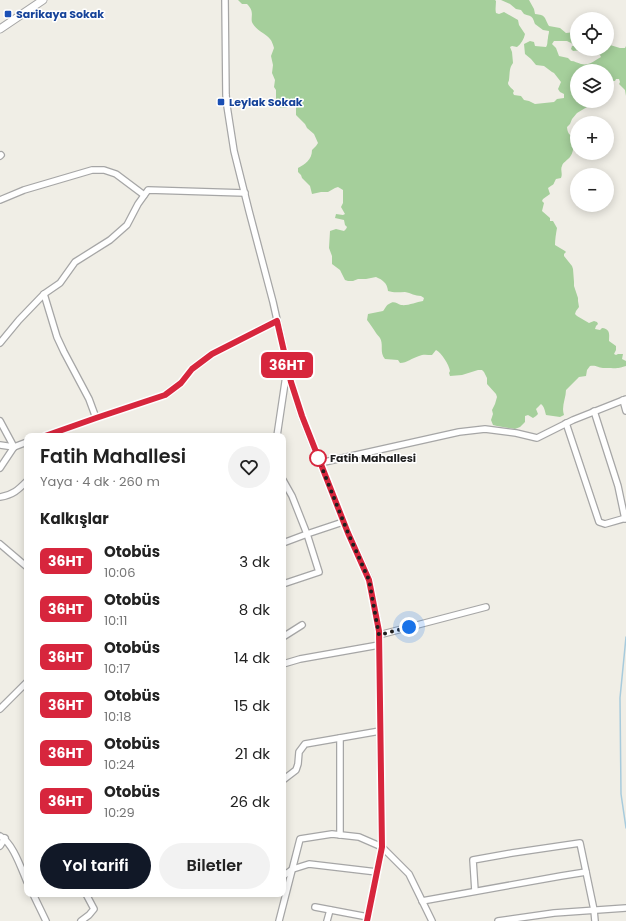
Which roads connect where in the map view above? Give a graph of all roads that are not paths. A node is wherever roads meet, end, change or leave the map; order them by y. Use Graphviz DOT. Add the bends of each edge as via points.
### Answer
graph roads {
  1 [pos="43,0"];
  2 [pos="225,0"];
  3 [pos="1,27"];
  4 [pos="245,194"];
  5 [pos="144,196"];
  6 [pos="0,200"];
  7 [pos="44,294"];
  8 [pos="277,321"];
  9 [pos="0,342"];
  10 [pos="287,365"];
  11 [pos="624,399"];
  12 [pos="594,411"];
  13 [pos="626,411"];
  14 [pos="96,418"];
  15 [pos="0,421"];
  16 [pos="566,423"];
  17 [pos="54,433"];
  18 [pos="277,433"];
  19 [pos="24,443"];
  20 [pos="0,445"];
  21 [pos="14,447"];
  22 [pos="320,463"];
  23 [pos="0,468"];
  24 [pos="24,484"];
  25 [pos="286,485"];
  26 [pos="0,497"];
  27 [pos="625,519"];
  28 [pos="343,522"];
  29 [pos="307,534"];
  30 [pos="286,542"];
  31 [pos="0,544"];
  32 [pos="24,564"];
  33 [pos="286,583"];
  34 [pos="486,607"];
  35 [pos="302,625"];
  36 [pos="286,635"];
  37 [pos="379,635"];
  38 [pos="379,645"];
  39 [pos="286,663"];
  40 [pos="24,685"];
  41 [pos="0,709"];
  42 [pos="380,731"];
  43 [pos="340,738"];
  44 [pos="286,778"];
  45 [pos="340,835"];
  46 [pos="2,837"];
  47 [pos="0,846"];
  48 [pos="382,847"];
  49 [pos="292,869"];
  50 [pos="24,870"];
  51 [pos="377,872"];
  52 [pos="586,872"];
  53 [pos="286,874"];
  54 [pos="475,891"];
  55 [pos="286,893"];
  56 [pos="34,897"];
  57 [pos="88,897"];
  58 [pos="285,897"];
  59 [pos="422,901"];
  60 [pos="316,907"];
  61 [pos="626,908"];
  62 [pos="330,910"];
  63 [pos="594,910"];
  64 [pos="368,919"];
  65 [pos="46,921"];
  66 [pos="80,921"];
  67 [pos="279,921"];
  68 [pos="327,921"];
  69 [pos="432,921"];
  70 [pos="498,921"];
  71 [pos="595,921"];
  1 -- 3 [label="street"];
  2 -- 4 [label="street" via="227,106 234,151"];
  4 -- 5 [label="street" via="148,190"];
  4 -- 8 [label="street"];
  5 -- 6 [label="street" via="116,174 92,170 24,190"];
  5 -- 7 [label="street" via="127,225 110,240 75,262 60,283"];
  7 -- 9 [label="street"];
  7 -- 14 [label="street" via="58,338"];
  8 -- 10 [label="street"];
  8 -- 14 [label="street" via="212,354 165,395"];
  10 -- 18 [label="street"];
  10 -- 22 [label="street" via="302,416"];
  11 -- 12 [label="street"];
  11 -- 13 [label="street"];
  12 -- 16 [label="street"];
  12 -- 27 [label="street" via="618,486"];
  14 -- 17 [label="street"];
  15 -- 21 [label="street"];
  16 -- 22 [label="street" via="537,438 485,429 459,432"];
  16 -- 27 [label="street" via="599,522 605,524"];
  19 -- 21 [label="street"];
  20 -- 21 [label="street"];
  21 -- 23 [label="street"];
  22 -- 28 [label="street"];
  24 -- 26 [label="street" via="18,490"];
  25 -- 29 [label="street"];
  28 -- 29 [label="street"];
  28 -- 37 [label="street" via="369,580"];
  29 -- 30 [label="street"];
  29 -- 33 [label="street" via="319,572"];
  31 -- 32 [label="street"];
  34 -- 37 [label="street"];
  35 -- 36 [label="street"];
  37 -- 38 [label="street"];
  38 -- 39 [label="street"];
  38 -- 42 [label="street"];
  40 -- 41 [label="street"];
  42 -- 43 [label="street"];
  42 -- 48 [label="street"];
  43 -- 44 [label="street" via="305,744 299,752 296,770"];
  43 -- 45 [label="street"];
  45 -- 48 [label="street" via="359,837"];
  45 -- 49 [label="street" via="300,839"];
  46 -- 47 [label="street"];
  46 -- 50 [label="street"];
  48 -- 51 [label="street"];
  48 -- 59 [label="street" via="409,874"];
  49 -- 51 [label="street" via="309,864"];
  49 -- 53 [label="street"];
  49 -- 55 [label="street"];
  51 -- 64 [label="street"];
  52 -- 54 [label="street"];
  52 -- 54 [label="street" via="580,843 512,853 473,860"];
  52 -- 63 [label="street"];
  54 -- 59 [label="street"];
  56 -- 65 [label="street"];
  57 -- 66 [label="street" via="94,909"];
  58 -- 67 [label="street"];
  59 -- 69 [label="street"];
  60 -- 62 [label="street"];
  61 -- 63 [label="street"];
  62 -- 64 [label="street"];
  62 -- 68 [label="street"];
  63 -- 70 [label="street"];
  63 -- 71 [label="street"];
}
